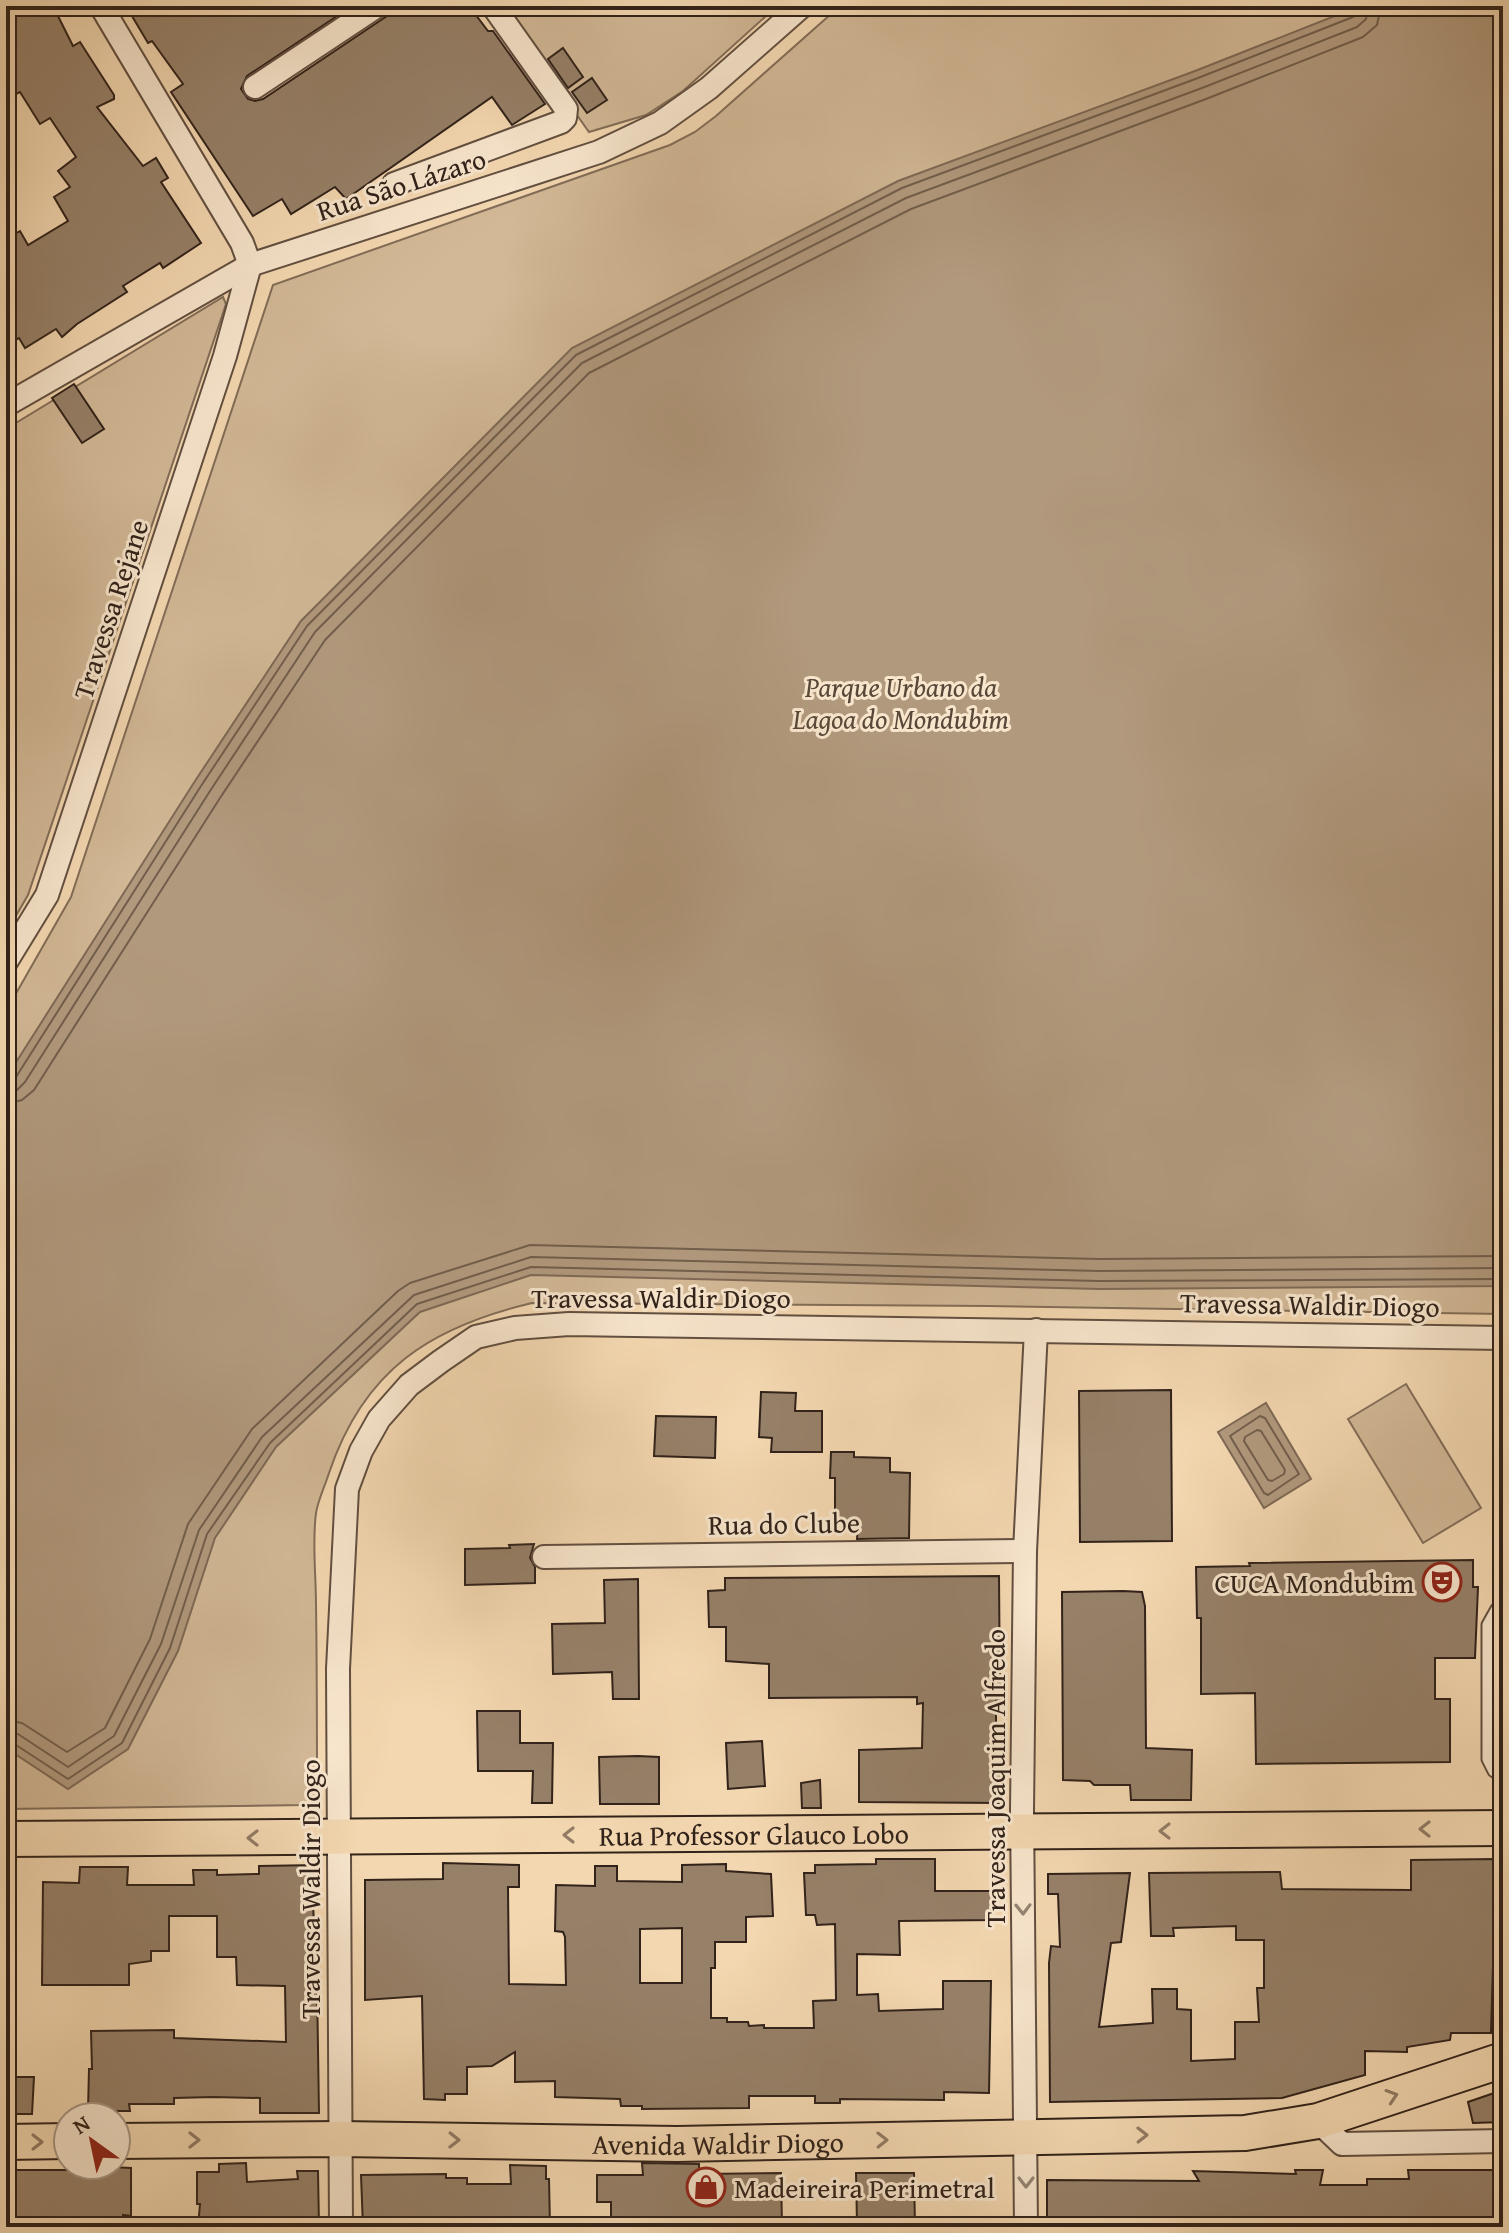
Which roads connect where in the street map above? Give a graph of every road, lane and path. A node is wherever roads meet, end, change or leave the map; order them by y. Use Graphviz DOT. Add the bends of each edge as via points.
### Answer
graph roads {
  1 [pos="101,6"];
  2 [pos="377,6"];
  3 [pos="493,6"];
  4 [pos="802,6"];
  5 [pos="255,87"];
  6 [pos="394,184"];
  7 [pos="250,265"];
  8 [pos="6,405"];
  9 [pos="6,962"];
  10 [pos="1036,1330"];
  11 [pos="1503,1338"];
  12 [pos="1025,1551"];
  13 [pos="544,1557"];
  14 [pos="1503,1605"];
  15 [pos="1503,1775"];
  16 [pos="1503,1828"];
  17 [pos="1023,1831"];
  18 [pos="339,1838"];
  19 [pos="6,1839"];
  20 [pos="1503,2060"];
  21 [pos="1318,2121"];
  22 [pos="1027,2137"];
  23 [pos="340,2139"];
  24 [pos="52,2141"];
  25 [pos="132,2141"];
  26 [pos="1503,2141"];
  27 [pos="6,2142"];
  28 [pos="341,2227"];
  29 [pos="1026,2227"];
  1 -- 7 [label="street" via="242,243"];
  2 -- 5 [label="street"];
  3 -- 6 [label="street" via="566,109 565,118"];
  4 -- 7 [label="street, Rua São Lázaro" via="709,88 660,123 599,152"];
  7 -- 8 [label="street, Rua São Lázaro"];
  7 -- 9 [label="street, Travessa Rejane" via="225,356 47,895"];
  10 -- 11 [label="street, Travessa Waldir Diogo"];
  10 -- 12 [label="street, Travessa Joaquim Alfredo"];
  10 -- 18 [label="street, Travessa Waldir Diogo" via="569,1324 476,1337 441,1361 409,1385 379,1419 347,1489 338,1669"];
  12 -- 13 [label="street, Rua do Clube"];
  12 -- 17 [label="street, Travessa Joaquim Alfredo"];
  14 -- 15 [label="lane" via="1488,1625 1489,1764"];
  16 -- 17 [label="main road, Rua Professor Glauco Lobo, one-way"];
  17 -- 18 [label="main road, Rua Professor Glauco Lobo, one-way"];
  17 -- 22 [label="street, Travessa Joaquim Alfredo, one-way"];
  18 -- 19 [label="main road, Rua Professor Glauco Lobo, one-way"];
  18 -- 23 [label="street, Travessa Waldir Diogo"];
  21 -- 20 [label="main road, Avenida Waldir Diogo, one-way"];
  22 -- 21 [label="main road, Avenida Waldir Diogo, one-way" via="1245,2133"];
  21 -- 26 [label="street" via="1342,2144"];
  23 -- 22 [label="main road, Avenida Waldir Diogo, one-way" via="677,2144"];
  22 -- 29 [label="street, Travessa Joaquim Alfredo, one-way"];
  25 -- 23 [label="main road, Avenida Waldir Diogo, one-way"];
  23 -- 28 [label="street, Travessa Waldir Diogo"];
  27 -- 24 [label="main road, one-way"];
}
